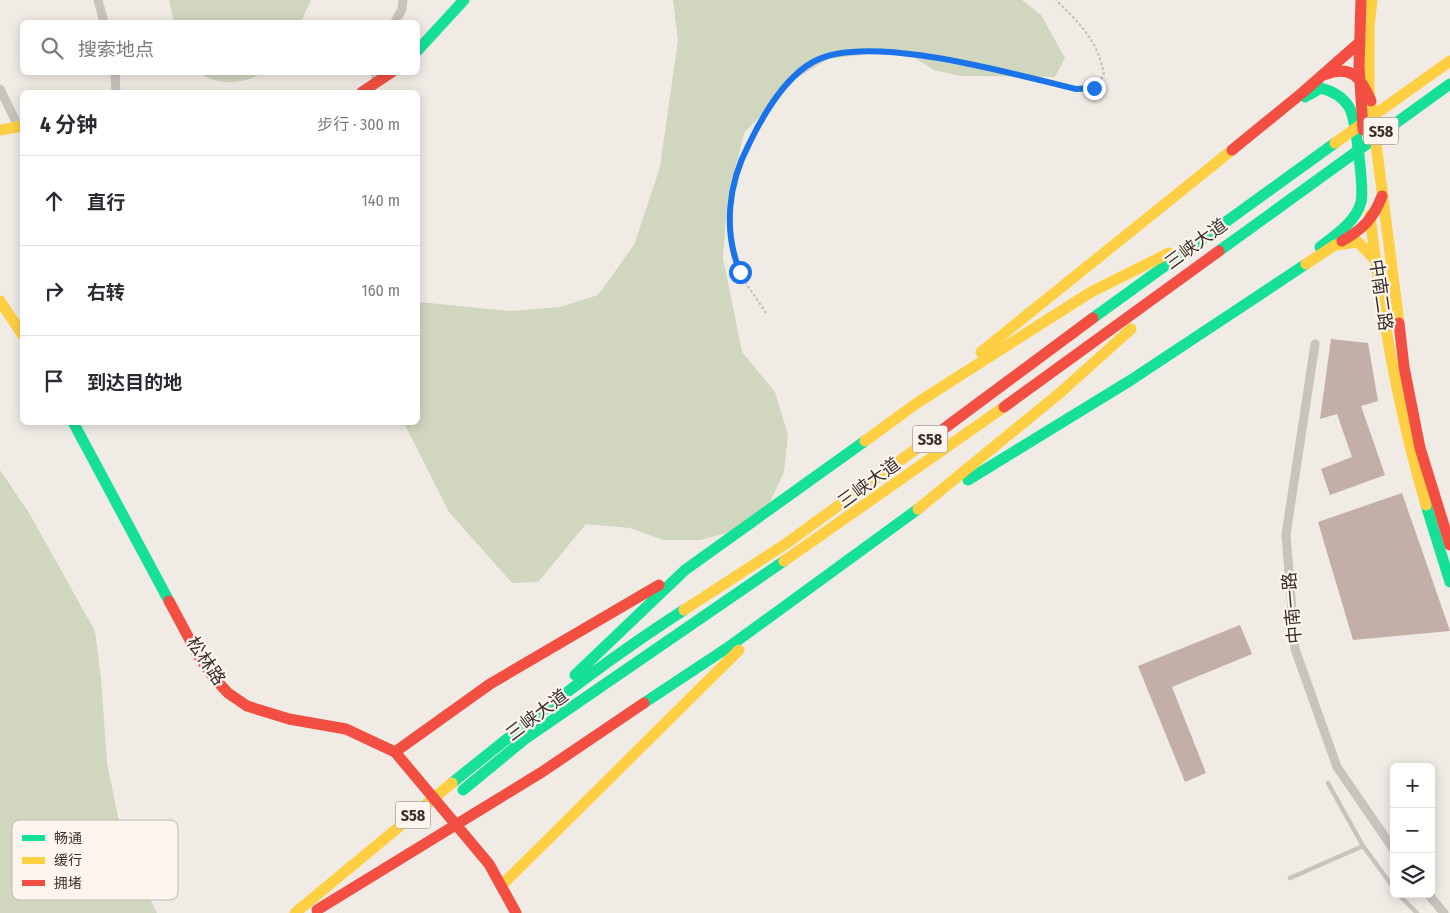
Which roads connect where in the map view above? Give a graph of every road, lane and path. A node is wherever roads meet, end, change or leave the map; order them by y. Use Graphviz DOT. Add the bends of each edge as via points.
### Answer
graph roads {
  1 [pos="98,0"];
  2 [pos="403,0"];
  3 [pos="464,0"];
  4 [pos="1056,0"];
  5 [pos="1361,0"];
  6 [pos="1372,0"];
  7 [pos="103,20"];
  8 [pos="396,20"];
  9 [pos="1360,42"];
  10 [pos="420,48"];
  11 [pos="1450,61"];
  12 [pos="115,75"];
  13 [pos="1322,76"];
  14 [pos="376,77"];
  15 [pos="1360,79"];
  16 [pos="1450,84"];
  17 [pos="0,89"];
  18 [pos="116,90"];
  19 [pos="364,90"];
  20 [pos="1371,100"];
  21 [pos="1278,112"];
  22 [pos="20,126"];
  23 [pos="0,130"];
  24 [pos="1382,196"];
  25 [pos="1371,220"];
  26 [pos="1215,229"];
  27 [pos="1334,245"];
  28 [pos="1215,254"];
  29 [pos="1376,261"];
  30 [pos="1251,300"];
  31 [pos="0,301"];
  32 [pos="766,314"];
  33 [pos="20,331"];
  34 [pos="1315,344"];
  35 [pos="917,403"];
  36 [pos="75,425"];
  37 [pos="908,517"];
  38 [pos="1450,545"];
  39 [pos="685,570"];
  40 [pos="1450,582"];
  41 [pos="784,607"];
  42 [pos="519,728"];
  43 [pos="395,752"];
  44 [pos="1328,783"];
  45 [pos="432,815"];
  46 [pos="1390,844"];
  47 [pos="1362,846"];
  48 [pos="386,853"];
  49 [pos="1290,878"];
  50 [pos="1390,883"];
  51 [pos="501,886"];
  52 [pos="1402,898"];
  53 [pos="1431,898"];
  54 [pos="313,908"];
  55 [pos="295,913"];
  56 [pos="516,913"];
  57 [pos="1418,913"];
  58 [pos="1444,913"];
  1 -- 7 [label="street"];
  2 -- 8 [label="street"];
  3 -- 10 [label="main road"];
  4 -- 32 [label="path" via="1088,33 1101,57 1104,76 1094,88 1076,89 900,52 826,56 812,63 788,84 758,125 746,150 730,204 731,252"];
  5 -- 9 [label="main road, 中南二路"];
  6 -- 20 [label="main road, 中南二路" via="1369,26"];
  9 -- 13 [label="main road"];
  9 -- 15 [label="main road, 中南二路"];
  11 -- 26 [label="main road, 三峡大道 / S58"];
  12 -- 18 [label="street"];
  13 -- 15 [label="main road" via="1332,70 1342,70"];
  13 -- 21 [label="main road"];
  14 -- 19 [label="main road"];
  15 -- 20 [label="main road"];
  15 -- 25 [label="main road, 中南二路"];
  16 -- 28 [label="main road, 三峡大道 / S58"];
  17 -- 22 [label="street"];
  20 -- 24 [label="main road, 中南二路"];
  21 -- 30 [label="main road" via="1321,88 1333,91 1351,109 1362,200 1348,226"];
  21 -- 35 [label="main road"];
  22 -- 23 [label="main road"];
  24 -- 25 [label="main road"];
  24 -- 38 [label="main road, 中南二路" via="1404,367 1418,439"];
  25 -- 27 [label="main road"];
  25 -- 29 [label="main road, 中南二路"];
  26 -- 35 [label="main road" via="1092,292"];
  26 -- 42 [label="main road, 三峡大道 / S58" via="787,544 639,639"];
  27 -- 29 [label="main road" via="1358,242"];
  27 -- 30 [label="main road"];
  28 -- 37 [label="main road" via="1060,392"];
  28 -- 45 [label="main road, 三峡大道 / S58" via="914,471 525,739"];
  29 -- 40 [label="main road, 中南二路" via="1392,370 1409,449"];
  30 -- 37 [label="main road" via="1131,380"];
  31 -- 33 [label="main road"];
  34 -- 46 [label="street, 中南一路" via="1286,535 1295,650 1337,767"];
  35 -- 39 [label="main road"];
  36 -- 43 [label="main road, 松林路" via="199,657 228,694 247,706 289,719 346,729"];
  37 -- 41 [label="main road"];
  39 -- 42 [label="main road"];
  39 -- 43 [label="main road" via="533,658 422,730"];
  41 -- 51 [label="main road"];
  41 -- 54 [label="main road" via="542,772"];
  42 -- 54 [label="main road, 三峡大道 / S58"];
  43 -- 51 [label="main road, 松林路" via="489,864"];
  44 -- 47 [label="lane"];
  47 -- 49 [label="lane"];
  47 -- 50 [label="lane"];
  48 -- 54 [label="main road, 三峡大道 / S58"];
  51 -- 56 [label="main road"];
  52 -- 57 [label="lane"];
  53 -- 58 [label="street"];
  54 -- 55 [label="main road, 三峡大道 / S58"];
}
